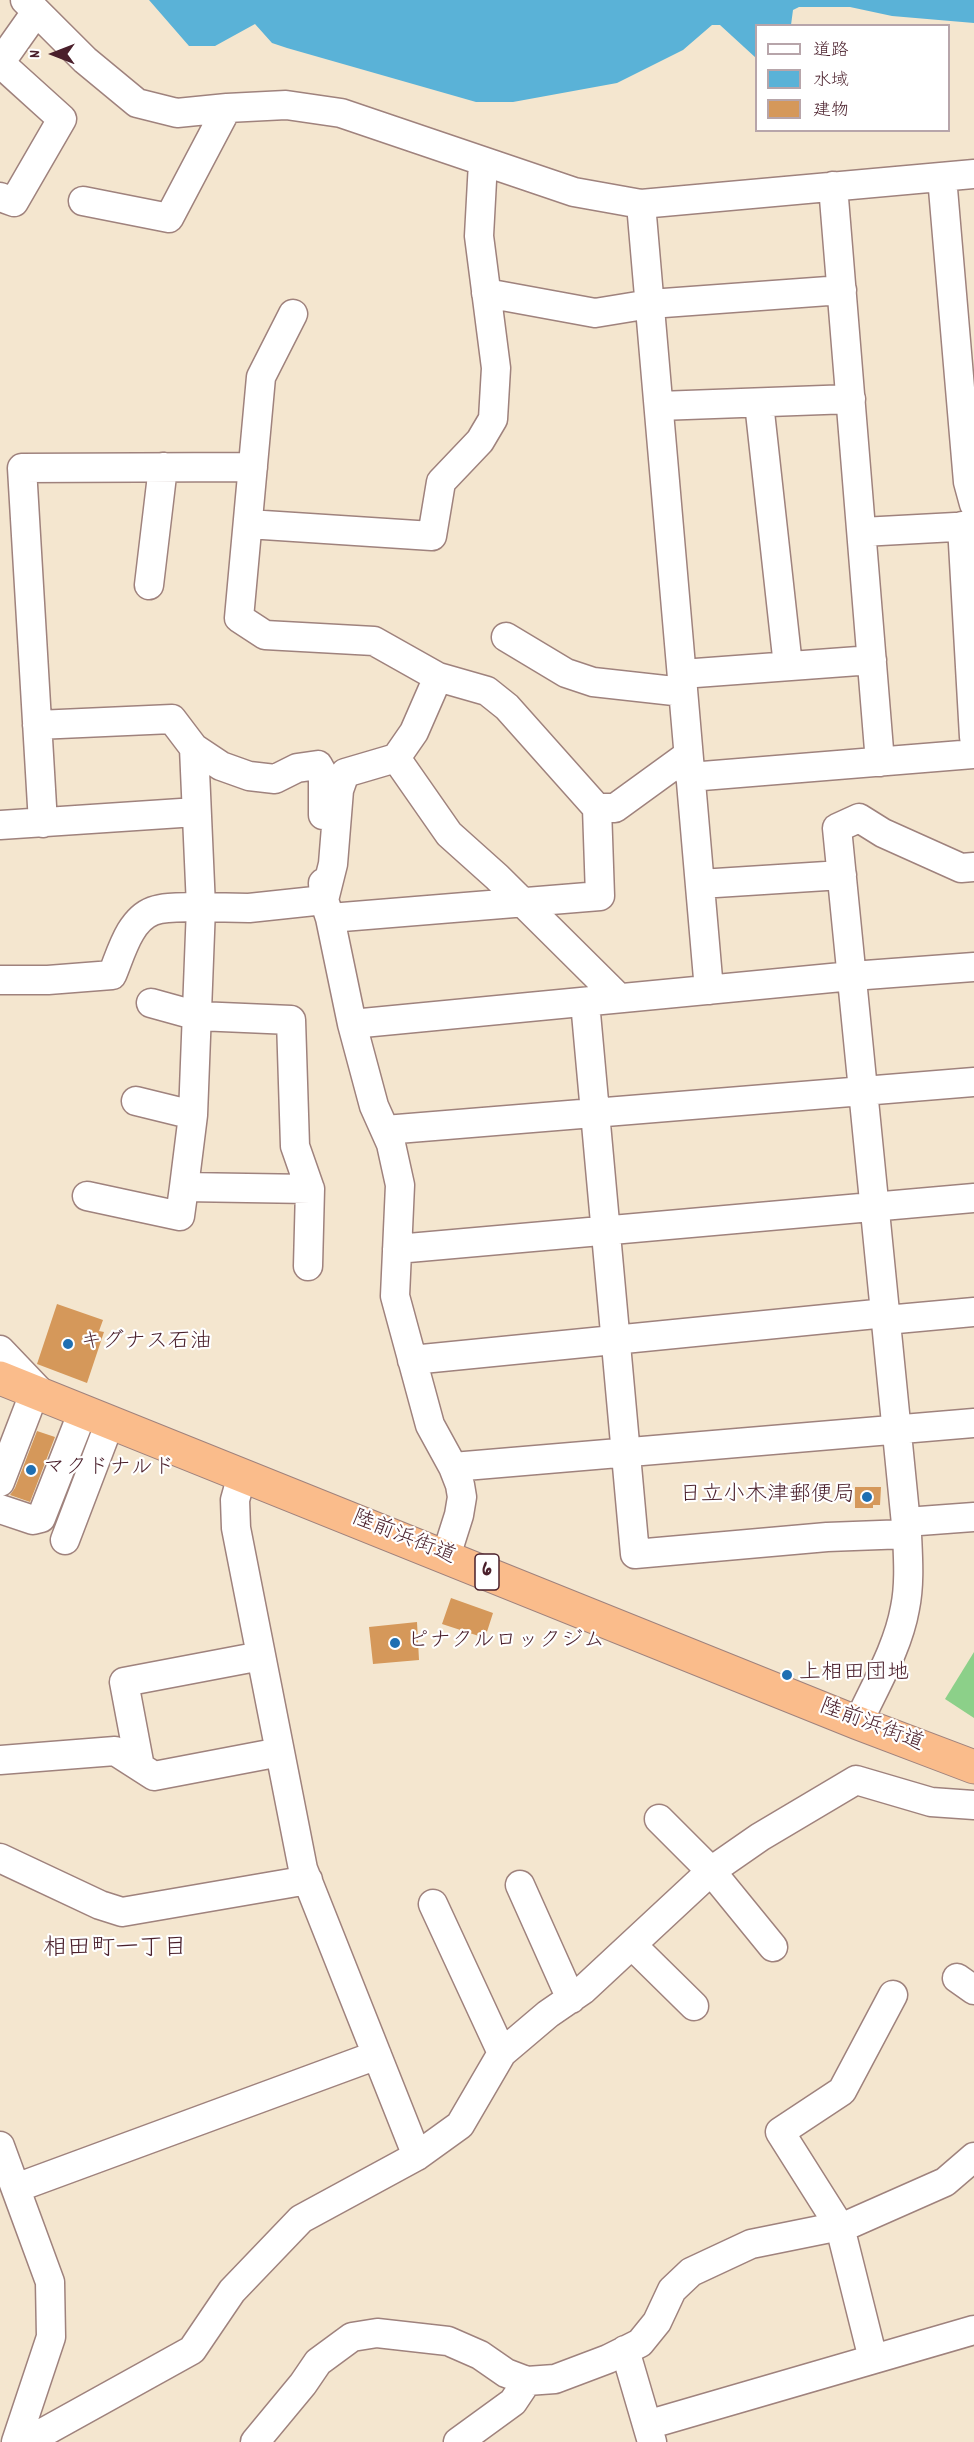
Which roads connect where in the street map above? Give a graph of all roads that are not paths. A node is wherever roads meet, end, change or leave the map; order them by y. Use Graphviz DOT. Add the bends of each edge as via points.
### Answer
graph roads {
  1 [pos="31,6"];
  2 [pos="0,63"];
  3 [pos="227,108"];
  4 [pos="483,162"];
  5 [pos="974,174"];
  6 [pos="942,177"];
  7 [pos="833,186"];
  8 [pos="0,197"];
  9 [pos="83,201"];
  10 [pos="641,204"];
  11 [pos="842,290"];
  12 [pos="486,293"];
  13 [pos="650,304"];
  14 [pos="293,314"];
  15 [pos="851,399"];
  16 [pos="759,403"];
  17 [pos="658,406"];
  18 [pos="163,467"];
  19 [pos="253,467"];
  20 [pos="11,468"];
  21 [pos="970,519"];
  22 [pos="248,524"];
  23 [pos="862,532"];
  24 [pos="149,585"];
  25 [pos="506,637"];
  26 [pos="872,660"];
  27 [pos="788,666"];
  28 [pos="438,676"];
  29 [pos="682,683"];
  30 [pos="37,725"];
  31 [pos="974,737"];
  32 [pos="194,748"];
  33 [pos="974,754"];
  34 [pos="396,758"];
  35 [pos="880,762"];
  36 [pos="689,766"];
  37 [pos="597,808"];
  38 [pos="196,812"];
  39 [pos="43,822"];
  40 [pos="0,825"];
  41 [pos="974,867"];
  42 [pos="842,875"];
  43 [pos="700,884"];
  44 [pos="521,901"];
  45 [pos="201,907"];
  46 [pos="327,909"];
  47 [pos="974,967"];
  48 [pos="852,976"];
  49 [pos="0,980"];
  50 [pos="709,990"];
  51 [pos="619,998"];
  52 [pos="585,1002"];
  53 [pos="151,1003"];
  54 [pos="198,1016"];
  55 [pos="352,1024"];
  56 [pos="974,1082"];
  57 [pos="864,1093"];
  58 [pos="136,1101"];
  59 [pos="595,1114"];
  60 [pos="193,1115"];
  61 [pos="385,1130"];
  62 [pos="184,1187"];
  63 [pos="310,1189"];
  64 [pos="87,1196"];
  65 [pos="974,1198"];
  66 [pos="875,1206"];
  67 [pos="605,1230"];
  68 [pos="397,1249"];
  69 [pos="308,1266"];
  70 [pos="974,1312"];
  71 [pos="886,1317"];
  72 [pos="616,1340"];
  73 [pos="0,1350"];
  74 [pos="412,1360"];
  75 [pos="0,1378"];
  76 [pos="38,1393"];
  77 [pos="97,1417"];
  78 [pos="974,1423"];
  79 [pos="897,1430"];
  80 [pos="626,1452"];
  81 [pos="453,1467"];
  82 [pos="242,1475"];
  83 [pos="0,1482"];
  84 [pos="0,1509"];
  85 [pos="974,1517"];
  86 [pos="41,1518"];
  87 [pos="907,1528"];
  88 [pos="446,1556"];
  89 [pos="261,1656"];
  90 [pos="858,1723"];
  91 [pos="280,1752"];
  92 [pos="0,1760"];
  93 [pos="140,1767"];
  94 [pos="974,1767"];
  95 [pos="974,1805"];
  96 [pos="659,1819"];
  97 [pos="0,1858"];
  98 [pos="711,1871"];
  99 [pos="308,1880"];
  100 [pos="520,1885"];
  101 [pos="433,1904"];
  102 [pos="632,1945"];
  103 [pos="773,1947"];
  104 [pos="893,1995"];
  105 [pos="571,1999"];
  106 [pos="694,2006"];
  107 [pos="502,2053"];
  108 [pos="377,2055"];
  109 [pos="0,2146"];
  110 [pos="417,2156"];
  111 [pos="974,2157"];
  112 [pos="16,2188"];
  113 [pos="840,2227"];
  114 [pos="974,2330"];
  115 [pos="626,2350"];
  116 [pos="873,2360"];
  117 [pos="527,2381"];
  118 [pos="650,2434"];
  119 [pos="16,2442"];
  120 [pos="26,2442"];
  121 [pos="255,2442"];
  122 [pos="458,2442"];
  1 -- 2 [label="street"];
  1 -- 3 [label="street" via="85,60 136,103 177,113"];
  2 -- 8 [label="street" via="62,119 14,202"];
  3 -- 4 [label="street" via="286,105 341,113"];
  3 -- 9 [label="street" via="169,218"];
  4 -- 10 [label="street" via="574,192"];
  4 -- 12 [label="street" via="479,236"];
  5 -- 6 [label="street"];
  6 -- 7 [label="street"];
  6 -- 21 [label="street"];
  7 -- 10 [label="street"];
  7 -- 11 [label="street"];
  10 -- 13 [label="street"];
  11 -- 13 [label="street"];
  11 -- 15 [label="street"];
  12 -- 13 [label="street" via="595,313"];
  12 -- 22 [label="street" via="496,368 493,419 480,441 441,483 432,536"];
  13 -- 17 [label="street"];
  14 -- 19 [label="street" via="261,377"];
  15 -- 16 [label="street"];
  15 -- 23 [label="street"];
  16 -- 17 [label="street"];
  16 -- 27 [label="street"];
  17 -- 29 [label="street"];
  18 -- 19 [label="street"];
  18 -- 20 [label="street"];
  18 -- 24 [label="street"];
  19 -- 22 [label="street"];
  20 -- 30 [label="street"];
  21 -- 23 [label="street"];
  21 -- 31 [label="street"];
  22 -- 28 [label="street" via="239,618 265,635 374,641"];
  23 -- 26 [label="street"];
  25 -- 29 [label="street" via="566,673 593,681"];
  26 -- 27 [label="street"];
  26 -- 35 [label="street"];
  27 -- 29 [label="street"];
  28 -- 34 [label="street" via="414,732"];
  28 -- 37 [label="street" via="487,691 507,707"];
  29 -- 36 [label="street"];
  30 -- 32 [label="street" via="172,719"];
  30 -- 39 [label="street"];
  32 -- 38 [label="street"];
  32 -- 46 [label="street" via="221,766 249,776 275,779 297,768 318,765 322,774"];
  33 -- 35 [label="street"];
  34 -- 44 [label="street" via="449,834"];
  34 -- 46 [label="street" via="345,773 339,790"];
  35 -- 36 [label="street"];
  36 -- 37 [label="street" via="615,808"];
  36 -- 43 [label="street"];
  37 -- 44 [label="street" via="600,896"];
  38 -- 39 [label="street"];
  38 -- 45 [label="street"];
  39 -- 40 [label="street"];
  41 -- 42 [label="street" via="961,868 859,818 837,828"];
  42 -- 43 [label="street"];
  42 -- 48 [label="street"];
  43 -- 50 [label="street"];
  44 -- 46 [label="street"];
  44 -- 51 [label="street"];
  45 -- 46 [label="street"];
  45 -- 49 [label="street" via="150,912 132,929 112,975"];
  45 -- 54 [label="street"];
  46 -- 55 [label="street"];
  47 -- 48 [label="street"];
  48 -- 50 [label="street"];
  48 -- 57 [label="street"];
  50 -- 51 [label="street"];
  51 -- 52 [label="street"];
  52 -- 55 [label="street"];
  52 -- 59 [label="street"];
  53 -- 54 [label="street"];
  54 -- 60 [label="street"];
  54 -- 63 [label="street" via="291,1020 295,1146"];
  55 -- 61 [label="street"];
  56 -- 57 [label="street"];
  57 -- 59 [label="street"];
  57 -- 66 [label="street"];
  58 -- 60 [label="street"];
  59 -- 61 [label="street"];
  59 -- 67 [label="street"];
  60 -- 62 [label="street"];
  61 -- 68 [label="street" via="392,1144 400,1185"];
  62 -- 63 [label="street"];
  62 -- 64 [label="street" via="180,1216"];
  63 -- 69 [label="street"];
  65 -- 66 [label="street"];
  66 -- 67 [label="street"];
  66 -- 71 [label="street"];
  67 -- 68 [label="street"];
  67 -- 72 [label="street"];
  68 -- 74 [label="street" via="394,1296"];
  70 -- 71 [label="street"];
  71 -- 72 [label="street"];
  71 -- 79 [label="street"];
  72 -- 74 [label="street"];
  72 -- 80 [label="street"];
  73 -- 76 [label="street"];
  74 -- 81 [label="street" via="430,1425"];
  75 -- 76 [label="highway, 陸前浜街道 / 6"];
  76 -- 77 [label="highway, 陸前浜街道 / 6"];
  76 -- 83 [label="street"];
  77 -- 82 [label="highway, 陸前浜街道 / 6"];
  77 -- 86 [label="street"];
  77 -- 86 [label="street" via="67,1534"];
  78 -- 79 [label="street"];
  79 -- 80 [label="street"];
  79 -- 87 [label="street"];
  80 -- 81 [label="street"];
  80 -- 87 [label="street" via="635,1554"];
  81 -- 88 [label="street" via="462,1497"];
  82 -- 88 [label="highway, 陸前浜街道 / 6"];
  82 -- 89 [label="street" via="235,1500 236,1528"];
  84 -- 86 [label="street" via="33,1520"];
  85 -- 87 [label="street"];
  87 -- 90 [label="street" via="905,1606 888,1659"];
  88 -- 90 [label="highway, 陸前浜街道 / 6"];
  89 -- 91 [label="street"];
  89 -- 93 [label="street" via="124,1682"];
  90 -- 94 [label="highway, 陸前浜街道 / 6"];
  91 -- 93 [label="street" via="154,1776"];
  91 -- 99 [label="street"];
  92 -- 93 [label="street" via="115,1751"];
  95 -- 98 [label="street" via="931,1802 856,1780"];
  96 -- 98 [label="street"];
  97 -- 99 [label="street" via="122,1912"];
  98 -- 102 [label="street"];
  98 -- 103 [label="street"];
  99 -- 108 [label="street"];
  100 -- 105 [label="street"];
  101 -- 107 [label="street"];
  102 -- 105 [label="street"];
  102 -- 106 [label="street"];
  104 -- 113 [label="street" via="842,2091 780,2132"];
  105 -- 107 [label="street"];
  107 -- 110 [label="street" via="460,2125"];
  108 -- 110 [label="street"];
  108 -- 112 [label="street"];
  109 -- 112 [label="street"];
  110 -- 120 [label="street" via="301,2219 232,2291 192,2350"];
  111 -- 113 [label="street" via="945,2182"];
  112 -- 119 [label="street" via="50,2282 51,2337"];
  113 -- 115 [label="street" via="751,2244 691,2272 672,2290 657,2322 640,2343"];
  113 -- 116 [label="street"];
  114 -- 116 [label="street"];
  115 -- 117 [label="street" via="555,2379"];
  115 -- 118 [label="street"];
  116 -- 118 [label="street"];
  117 -- 121 [label="street" via="448,2340 377,2332 352,2337 318,2362"];
  117 -- 122 [label="street" via="513,2402"];
}
